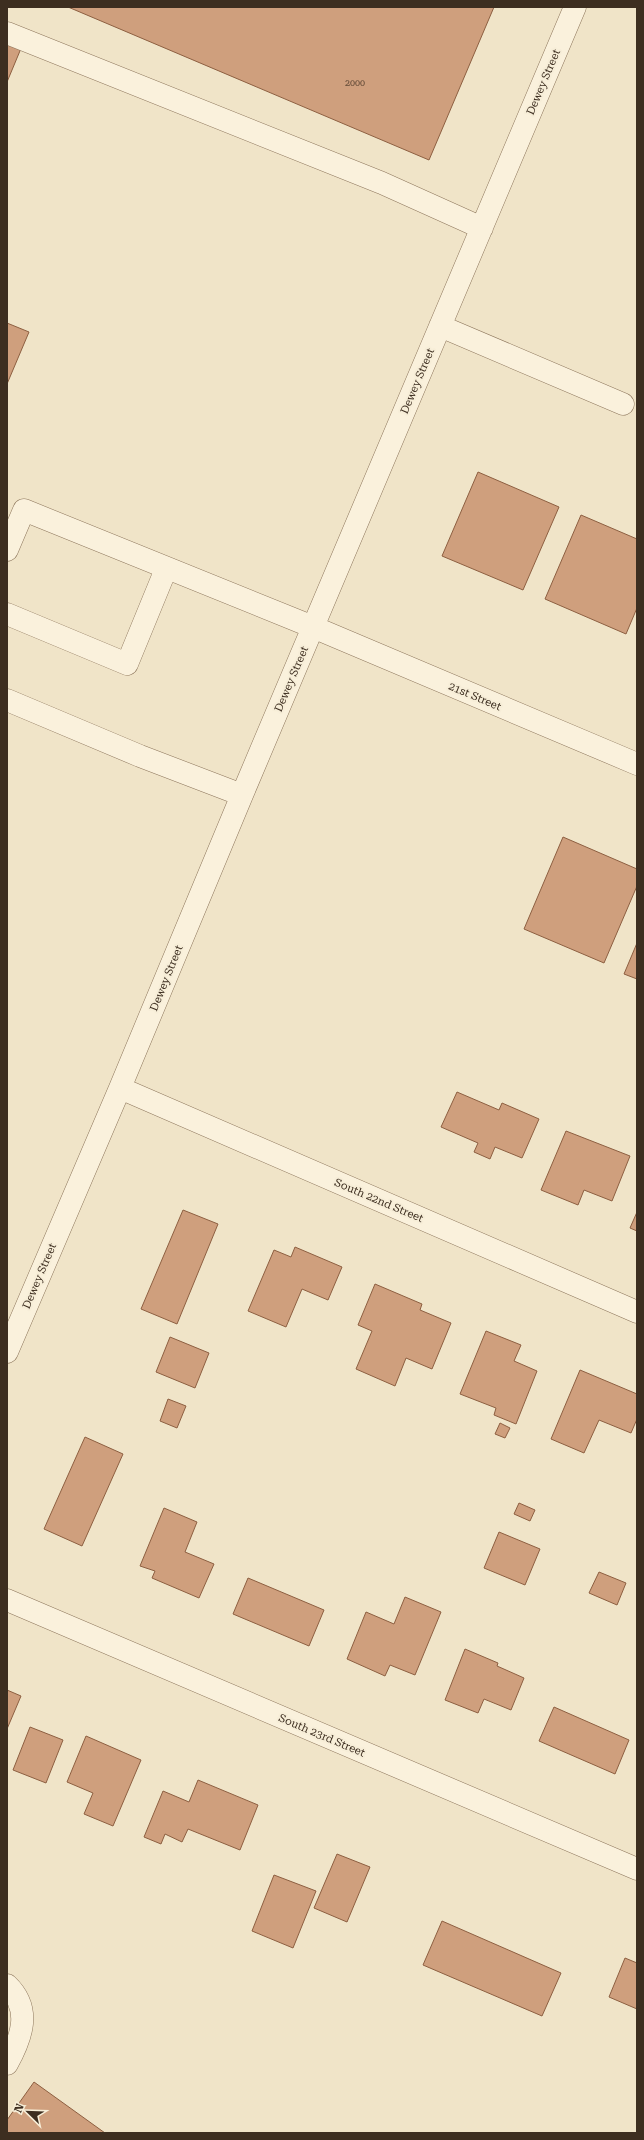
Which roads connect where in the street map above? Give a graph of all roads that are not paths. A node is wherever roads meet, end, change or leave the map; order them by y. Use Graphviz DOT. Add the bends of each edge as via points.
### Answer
graph roads {
  1 [pos="575,7"];
  2 [pos="7,32"];
  3 [pos="482,228"];
  4 [pos="440,326"];
  5 [pos="623,404"];
  6 [pos="7,550"];
  7 [pos="166,569"];
  8 [pos="7,614"];
  9 [pos="313,628"];
  10 [pos="7,700"];
  11 [pos="637,764"];
  12 [pos="242,795"];
  13 [pos="120,1088"];
  14 [pos="637,1312"];
  15 [pos="7,1352"];
  16 [pos="7,1600"];
  17 [pos="637,1869"];
  18 [pos="7,1985"];
  19 [pos="7,2064"];
  1 -- 3 [label="street, Dewey Street"];
  2 -- 3 [label="street" via="382,183"];
  3 -- 4 [label="street, Dewey Street"];
  4 -- 5 [label="street"];
  4 -- 9 [label="street, Dewey Street"];
  6 -- 7 [label="street, 21st Street" via="24,510"];
  7 -- 8 [label="street" via="127,664"];
  7 -- 9 [label="street, 21st Street"];
  9 -- 11 [label="street, 21st Street"];
  9 -- 12 [label="street, Dewey Street"];
  10 -- 12 [label="street" via="140,756"];
  12 -- 13 [label="street, Dewey Street"];
  13 -- 14 [label="street, South 22nd Street"];
  13 -- 15 [label="street, Dewey Street"];
  16 -- 17 [label="street, South 23rd Street"];
  18 -- 19 [label="street" via="17,1995 23,2017 18,2044"];
}
